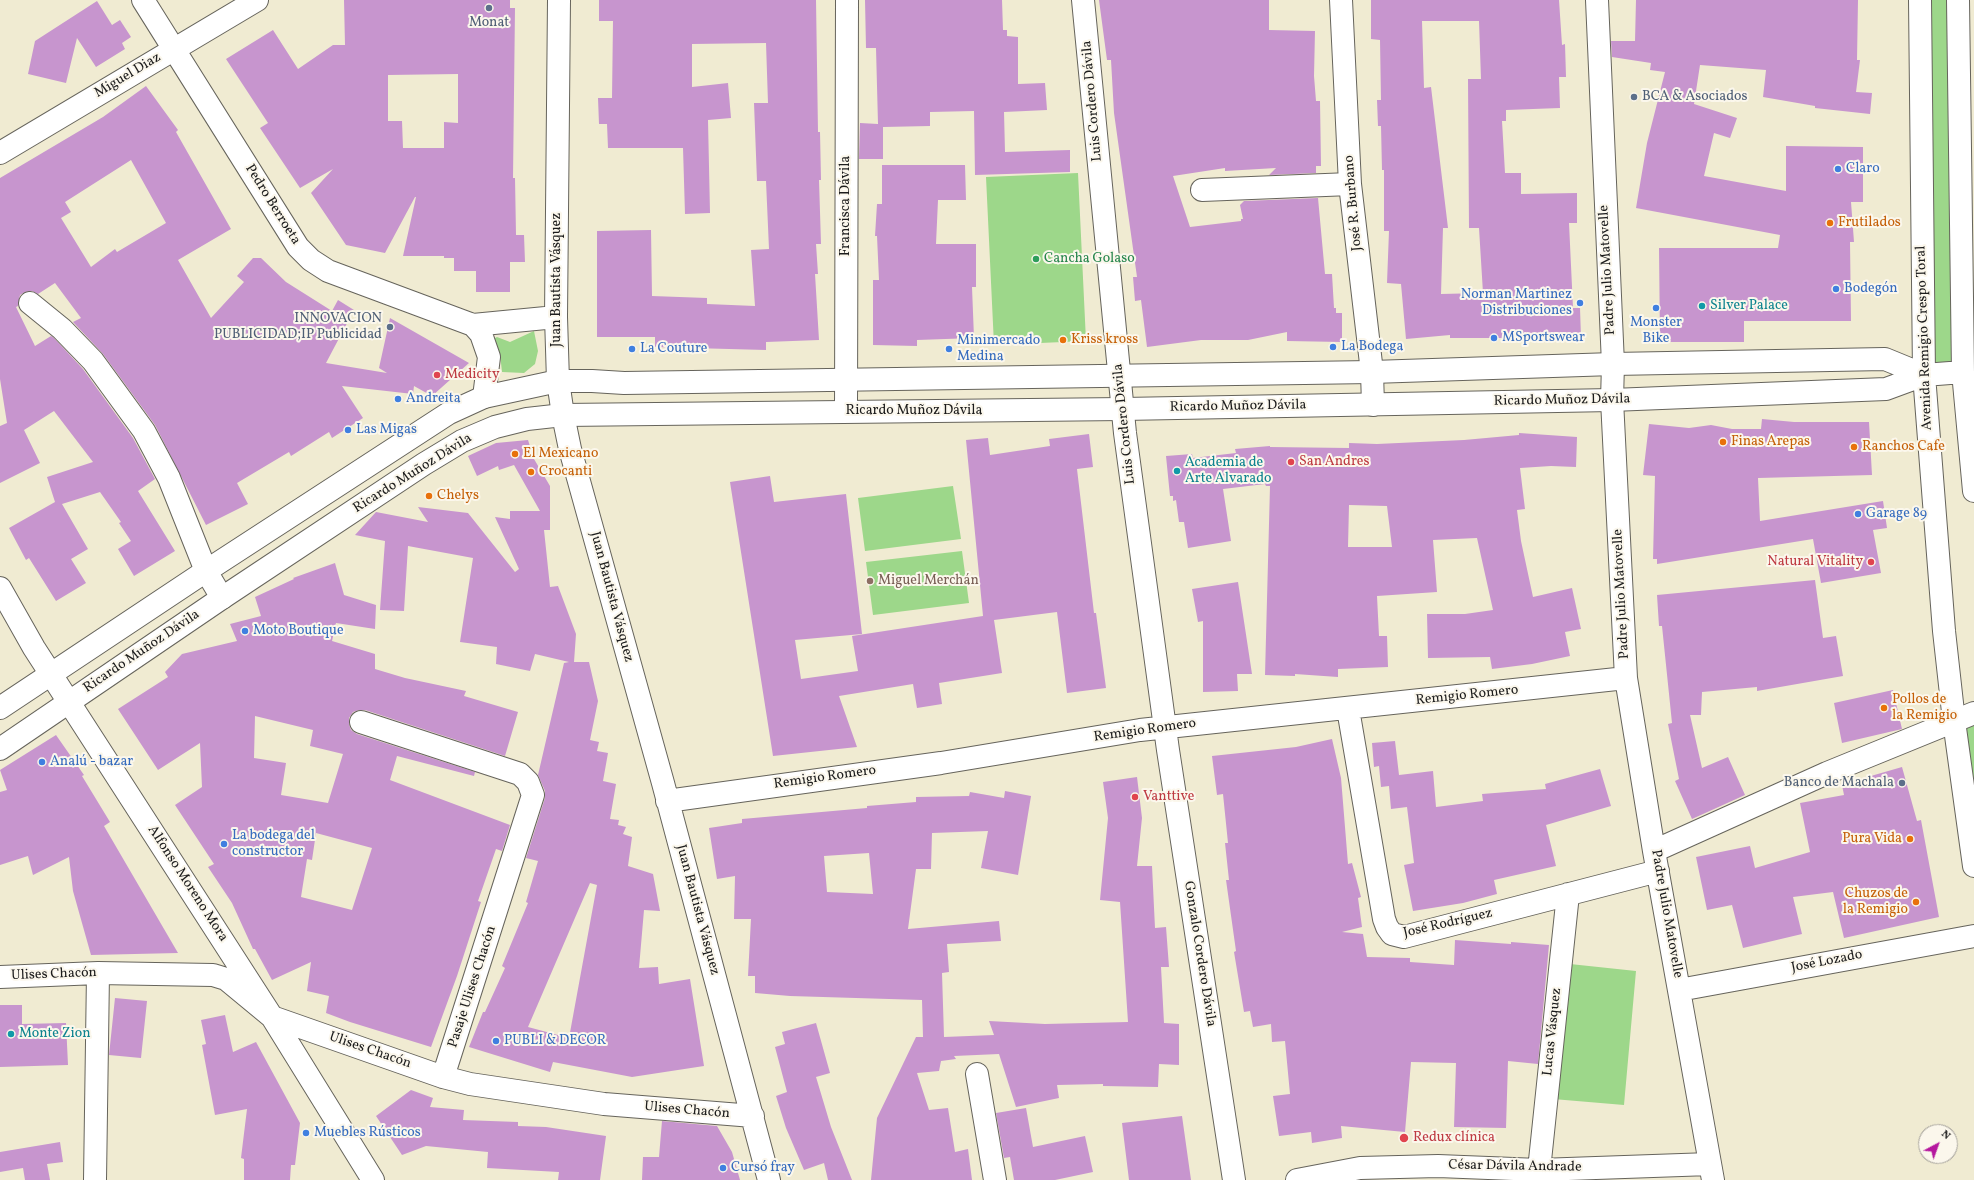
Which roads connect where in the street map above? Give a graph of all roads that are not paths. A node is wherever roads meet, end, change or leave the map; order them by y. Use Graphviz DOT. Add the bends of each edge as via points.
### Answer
graph roads {
  1 [pos="143,0"];
  2 [pos="257,0"];
  3 [pos="559,0"];
  4 [pos="846,0"];
  5 [pos="1083,0"];
  6 [pos="1341,0"];
  7 [pos="1597,0"];
  8 [pos="1920,0"];
  9 [pos="1958,0"];
  10 [pos="173,49"];
  11 [pos="0,153"];
  12 [pos="1350,184"];
  13 [pos="1202,190"];
  14 [pos="30,303"];
  15 [pos="556,317"];
  16 [pos="473,325"];
  17 [pos="1613,364"];
  18 [pos="1372,372"];
  19 [pos="1963,372"];
  20 [pos="1120,375"];
  21 [pos="1924,375"];
  22 [pos="846,380"];
  23 [pos="558,381"];
  24 [pos="484,397"];
  25 [pos="1612,400"];
  26 [pos="1373,405"];
  27 [pos="1123,409"];
  28 [pos="846,411"];
  29 [pos="563,415"];
  30 [pos="1974,491"];
  31 [pos="206,571"];
  32 [pos="0,588"];
  33 [pos="222,598"];
  34 [pos="51,673"];
  35 [pos="1626,678"];
  36 [pos="69,701"];
  37 [pos="0,708"];
  38 [pos="1348,709"];
  39 [pos="1974,713"];
  40 [pos="1954,721"];
  41 [pos="361,722"];
  42 [pos="1166,727"];
  43 [pos="0,749"];
  44 [pos="667,801"];
  45 [pos="1656,861"];
  46 [pos="1974,866"];
  47 [pos="1568,894"];
  48 [pos="1974,936"];
  49 [pos="98,973"];
  50 [pos="0,977"];
  51 [pos="1679,990"];
  52 [pos="272,1017"];
  53 [pos="977,1074"];
  54 [pos="443,1077"];
  55 [pos="753,1116"];
  56 [pos="1539,1170"];
  57 [pos="1712,1172"];
  58 [pos="1435,1173"];
  59 [pos="95,1180"];
  60 [pos="373,1180"];
  61 [pos="769,1180"];
  62 [pos="995,1180"];
  63 [pos="1234,1180"];
  64 [pos="1297,1180"];
  1 -- 10 [label="street, Pedro Berroeta"];
  2 -- 10 [label="street, Miguel Diaz"];
  3 -- 15 [label="street, Juan Bautista Vásquez"];
  4 -- 22 [label="street, Francisca Dávila"];
  5 -- 20 [label="street, Luis Cordero Dávila"];
  6 -- 12 [label="street, José R. Burbano"];
  7 -- 17 [label="street, Padre Julio Matovelle"];
  8 -- 21 [label="street, Avenida Remigio Crespo Toral"];
  9 -- 19 [label="street"];
  10 -- 11 [label="street, Miguel Diaz"];
  10 -- 16 [label="street, Pedro Berroeta" via="304,254 328,271"];
  12 -- 13 [label="street"];
  12 -- 18 [label="street, José R. Burbano"];
  14 -- 31 [label="street" via="62,329 93,361 144,431 169,478"];
  15 -- 16 [label="street, Pedro Berroeta"];
  15 -- 23 [label="street, Juan Bautista Vásquez"];
  16 -- 24 [label="street" via="481,334 490,357"];
  17 -- 18 [label="street, Ricardo Muñoz Dávila"];
  17 -- 21 [label="street, Ricardo Muñoz Dávila" via="1885,359"];
  17 -- 25 [label="street, Padre Julio Matovelle"];
  18 -- 20 [label="street, Ricardo Muñoz Dávila"];
  18 -- 26 [label="street, José R. Burbano"];
  19 -- 21 [label="street, Ricardo Muñoz Dávila"];
  19 -- 30 [label="street"];
  20 -- 22 [label="street, Ricardo Muñoz Dávila"];
  20 -- 27 [label="street, Luis Cordero Dávila"];
  21 -- 25 [label="street, Ricardo Muñoz Dávila" via="1886,389"];
  21 -- 40 [label="street, Avenida Remigio Crespo Toral"];
  22 -- 23 [label="street, Ricardo Muñoz Dávila" via="624,383"];
  22 -- 28 [label="street, Francisca Dávila"];
  23 -- 24 [label="street, Ricardo Muñoz Dávila"];
  23 -- 29 [label="street, Juan Bautista Vásquez"];
  24 -- 31 [label="street, Ricardo Muñoz Dávila" via="448,413"];
  25 -- 26 [label="street, Ricardo Muñoz Dávila"];
  25 -- 35 [label="street, Padre Julio Matovelle"];
  26 -- 27 [label="street, Ricardo Muñoz Dávila"];
  27 -- 28 [label="street, Ricardo Muñoz Dávila"];
  27 -- 42 [label="street, Luis Cordero Dávila"];
  28 -- 29 [label="street, Ricardo Muñoz Dávila"];
  29 -- 33 [label="street, Ricardo Muñoz Dávila" via="527,419 495,427 462,441"];
  29 -- 44 [label="street, Juan Bautista Vásquez" via="570,449"];
  31 -- 33 [label="street"];
  31 -- 34 [label="street, Ricardo Muñoz Dávila"];
  32 -- 34 [label="street, Alfonso Moreno Mora"];
  33 -- 36 [label="street, Ricardo Muñoz Dávila"];
  34 -- 36 [label="street, Alfonso Moreno Mora"];
  34 -- 37 [label="street, Ricardo Muñoz Dávila"];
  35 -- 38 [label="street, Remigio Romero"];
  35 -- 45 [label="street, Padre Julio Matovelle"];
  36 -- 43 [label="street, Ricardo Muñoz Dávila"];
  36 -- 52 [label="street, Alfonso Moreno Mora"];
  38 -- 42 [label="street, Remigio Romero"];
  38 -- 47 [label="street, José Rodríguez" via="1384,919 1392,934 1404,937"];
  39 -- 40 [label="street"];
  40 -- 45 [label="street" via="1827,773"];
  40 -- 46 [label="street, Avenida Remigio Crespo Toral"];
  41 -- 54 [label="street, Pasaje Ulises Chacón" via="520,774 528,782 533,795"];
  42 -- 44 [label="street, Remigio Romero" via="941,763"];
  42 -- 63 [label="street, Gonzalo Cordero Dávila"];
  44 -- 55 [label="street, Juan Bautista Vásquez"];
  45 -- 47 [label="street, José Rodríguez"];
  45 -- 51 [label="street, Padre Julio Matovelle"];
  47 -- 56 [label="street, Lucas Vásquez"];
  48 -- 51 [label="street, José Lozado"];
  49 -- 50 [label="street, Ulises Chacón"];
  49 -- 52 [label="street, Ulises Chacón" via="219,976"];
  49 -- 59 [label="street"];
  51 -- 57 [label="street, Padre Julio Matovelle"];
  52 -- 54 [label="street, Ulises Chacón"];
  52 -- 60 [label="street, Alfonso Moreno Mora"];
  53 -- 62 [label="street"];
  54 -- 55 [label="street, Ulises Chacón" via="470,1084 604,1104"];
  55 -- 61 [label="street, Juan Bautista Vásquez"];
  56 -- 57 [label="street, César Dávila Andrade"];
  56 -- 58 [label="street, César Dávila Andrade"];
  58 -- 64 [label="street, César Dávila Andrade" via="1360,1168"];
}
